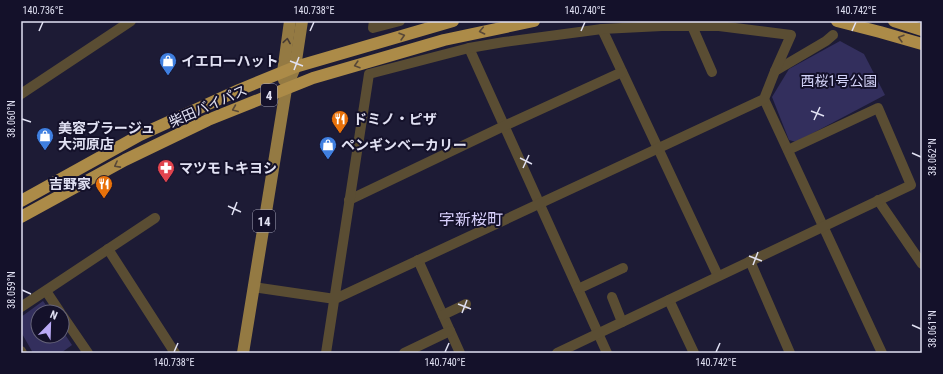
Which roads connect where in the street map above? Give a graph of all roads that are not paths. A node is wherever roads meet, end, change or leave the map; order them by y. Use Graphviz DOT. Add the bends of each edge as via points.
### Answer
graph roads {
  1 [pos="131,21"];
  2 [pos="290,21"];
  3 [pos="302,21"];
  4 [pos="374,21"];
  5 [pos="400,21"];
  6 [pos="453,21"];
  7 [pos="534,21"];
  8 [pos="837,21"];
  9 [pos="894,21"];
  10 [pos="692,26"];
  11 [pos="602,29"];
  12 [pos="922,30"];
  13 [pos="833,35"];
  14 [pos="922,44"];
  15 [pos="469,48"];
  16 [pos="295,67"];
  17 [pos="775,71"];
  18 [pos="283,72"];
  19 [pos="622,72"];
  20 [pos="712,72"];
  21 [pos="286,89"];
  22 [pos="21,94"];
  23 [pos="764,99"];
  24 [pos="504,126"];
  25 [pos="658,148"];
  26 [pos="788,150"];
  27 [pos="21,200"];
  28 [pos="349,200"];
  29 [pos="878,200"];
  30 [pos="539,203"];
  31 [pos="21,217"];
  32 [pos="156,218"];
  33 [pos="824,226"];
  34 [pos="108,249"];
  35 [pos="418,260"];
  36 [pos="750,262"];
  37 [pos="922,264"];
  38 [pos="623,268"];
  39 [pos="718,276"];
  40 [pos="253,287"];
  41 [pos="578,289"];
  42 [pos="46,291"];
  43 [pos="612,297"];
  44 [pos="335,299"];
  45 [pos="669,300"];
  46 [pos="55,304"];
  47 [pos="466,304"];
  48 [pos="21,307"];
  49 [pos="443,315"];
  50 [pos="622,322"];
  51 [pos="70,327"];
  52 [pos="450,331"];
  53 [pos="598,333"];
  54 [pos="88,353"];
  55 [pos="176,353"];
  56 [pos="243,353"];
  57 [pos="326,353"];
  58 [pos="404,353"];
  59 [pos="460,353"];
  60 [pos="557,353"];
  61 [pos="607,353"];
  62 [pos="694,353"];
  63 [pos="790,353"];
  64 [pos="882,353"];
  1 -- 22 [label="street"];
  18 -- 2 [label="main road, 14, one-way"];
  3 -- 16 [label="main road, 14"];
  4 -- 5 [label="street" via="373,28"];
  16 -- 6 [label="highway, 柴田バイパス / 4, one-way"];
  7 -- 21 [label="highway, 柴田バイパス / 4, one-way" via="444,40 313,78"];
  14 -- 8 [label="highway, one-way"];
  9 -- 12 [label="highway"];
  10 -- 11 [label="street"];
  10 -- 17 [label="street" via="719,26 791,35"];
  10 -- 20 [label="street"];
  11 -- 15 [label="street"];
  11 -- 19 [label="street"];
  13 -- 17 [label="street"];
  15 -- 24 [label="street"];
  15 -- 28 [label="street" via="369,74"];
  16 -- 18 [label="highway, 柴田バイパス / 4"];
  16 -- 21 [label="main road, 14"];
  17 -- 23 [label="street"];
  18 -- 21 [label="main road, 14"];
  18 -- 27 [label="highway, 柴田バイパス / 4" via="140,134"];
  19 -- 24 [label="street"];
  19 -- 25 [label="street"];
  21 -- 31 [label="highway, 柴田バイパス / 4, one-way" via="208,120 125,160"];
  21 -- 40 [label="main road, 14"];
  23 -- 25 [label="street"];
  23 -- 26 [label="street"];
  24 -- 28 [label="street"];
  24 -- 30 [label="street"];
  25 -- 30 [label="street"];
  25 -- 39 [label="street"];
  26 -- 29 [label="street" via="878,108 911,185"];
  26 -- 33 [label="street"];
  28 -- 44 [label="street"];
  29 -- 33 [label="street"];
  29 -- 37 [label="street"];
  30 -- 35 [label="street"];
  30 -- 41 [label="street"];
  32 -- 34 [label="street"];
  33 -- 36 [label="street"];
  33 -- 64 [label="street"];
  34 -- 42 [label="street"];
  34 -- 55 [label="street"];
  35 -- 44 [label="street"];
  35 -- 49 [label="street"];
  36 -- 39 [label="street"];
  36 -- 63 [label="street"];
  38 -- 41 [label="street"];
  39 -- 45 [label="street"];
  40 -- 44 [label="street"];
  40 -- 56 [label="main road, 14"];
  41 -- 53 [label="street"];
  42 -- 46 [label="street"];
  42 -- 48 [label="street"];
  43 -- 50 [label="street"];
  44 -- 57 [label="street"];
  45 -- 50 [label="street"];
  45 -- 62 [label="street"];
  47 -- 49 [label="street"];
  49 -- 52 [label="street"];
  50 -- 53 [label="street"];
  51 -- 54 [label="street"];
  52 -- 58 [label="street"];
  52 -- 59 [label="street"];
  53 -- 60 [label="street"];
  53 -- 61 [label="street"];
}
